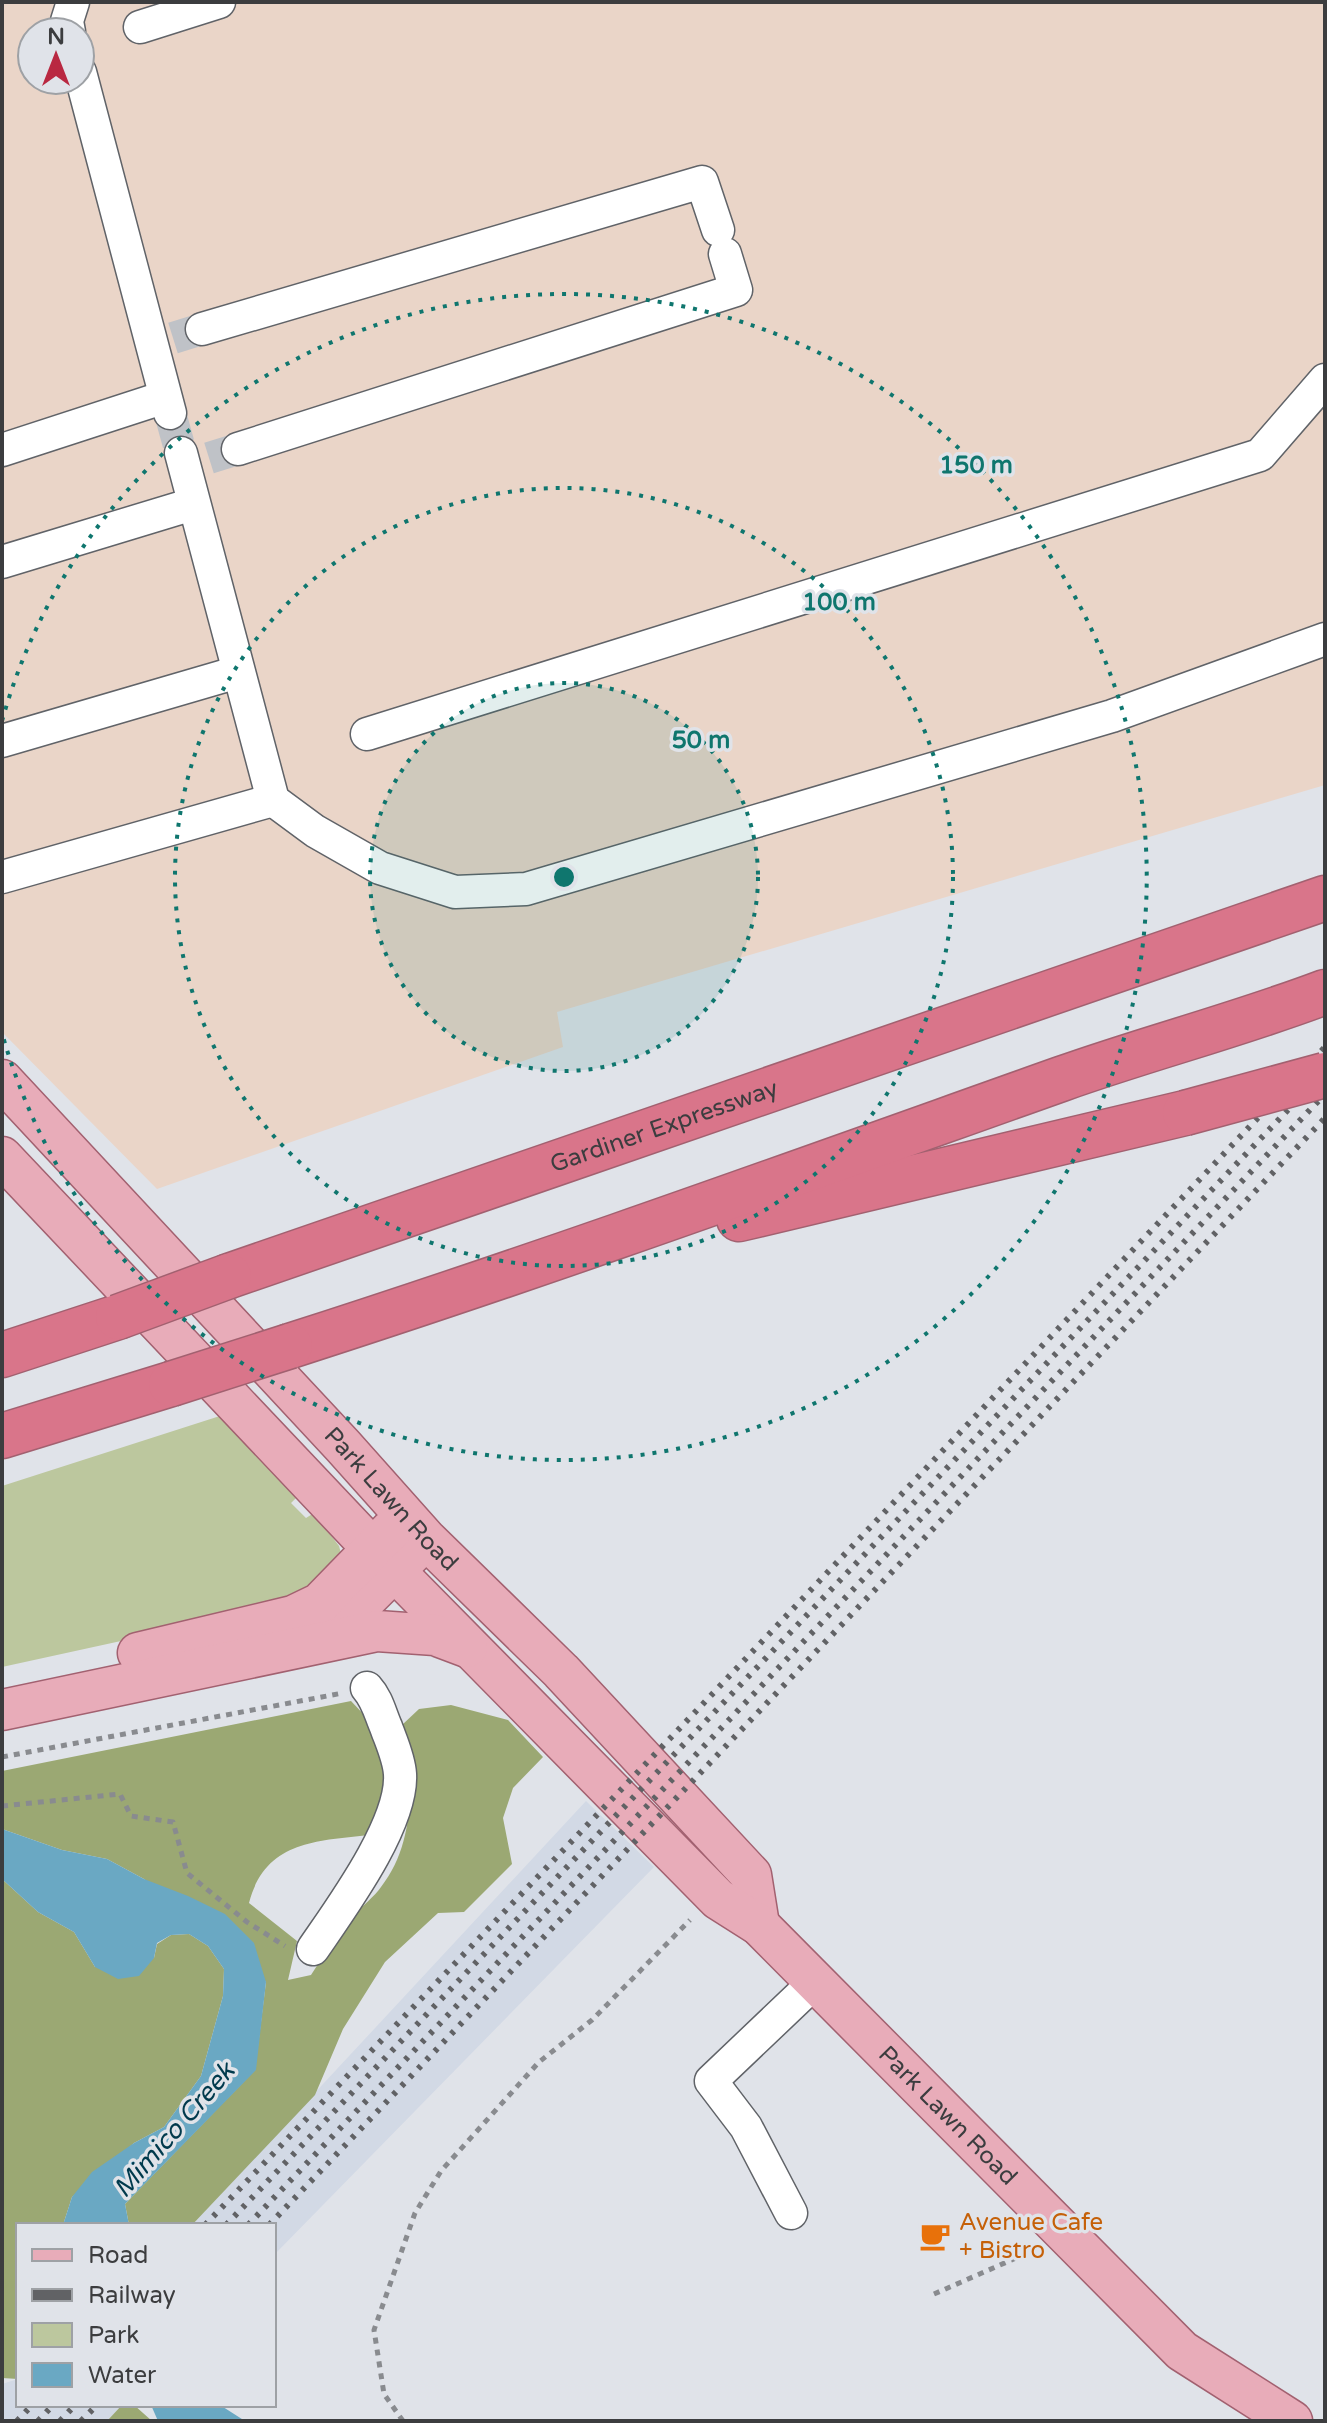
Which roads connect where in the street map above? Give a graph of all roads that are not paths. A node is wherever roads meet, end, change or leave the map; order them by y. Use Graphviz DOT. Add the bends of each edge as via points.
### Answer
graph roads {
  1 [pos="219,2"];
  2 [pos="140,27"];
  3 [pos="89,96"];
  4 [pos="175,338"];
  5 [pos="1325,380"];
  6 [pos="2,450"];
  7 [pos="193,504"];
  8 [pos="2,562"];
  9 [pos="1325,639"];
  10 [pos="238,672"];
  11 [pos="367,734"];
  12 [pos="2,741"];
  13 [pos="273,800"];
  14 [pos="2,877"];
  15 [pos="1325,898"];
  16 [pos="1325,992"];
  17 [pos="1325,1075"];
  18 [pos="2,1080"];
  19 [pos="2,1157"];
  20 [pos="458,1292"];
  21 [pos="2,1355"];
  22 [pos="2,1436"];
  23 [pos="416,1528"];
  24 [pos="384,1559"];
  25 [pos="474,1650"];
  26 [pos="269,1653"];
  27 [pos="2,1682"];
  28 [pos="367,1688"];
  29 [pos="2,1710"];
  30 [pos="759,1925"];
  31 [pos="313,1949"];
  32 [pos="816,1981"];
  33 [pos="791,2213"];
  34 [pos="1292,2421"];
  1 -- 2 [label="lane"];
  3 -- 4 [label="lane"];
  4 -- 6 [label="lane" via="168,405"];
  4 -- 7 [label="lane" via="702,182 736,290 203,457"];
  5 -- 11 [label="lane" via="1260,455"];
  7 -- 8 [label="lane"];
  7 -- 10 [label="lane"];
  9 -- 13 [label="lane" via="1112,716 526,889 455,892 380,868"];
  10 -- 12 [label="lane"];
  10 -- 13 [label="lane"];
  13 -- 14 [label="lane"];
  15 -- 21 [label="highway, Gardiner Expressway, bridge"];
  16 -- 20 [label="highway" via="1103,1064"];
  17 -- 20 [label="highway, bridge"];
  18 -- 23 [label="main road, Park Lawn Road"];
  19 -- 24 [label="main road, Park Lawn Road"];
  20 -- 22 [label="highway, bridge"];
  23 -- 24 [label="main road"];
  23 -- 30 [label="main road, Park Lawn Road" via="561,1671 751,1875"];
  24 -- 25 [label="main road, Park Lawn Road"];
  24 -- 26 [label="main road" via="357,1608"];
  24 -- 27 [label="main road" via="293,1616"];
  25 -- 26 [label="main road" via="435,1635 377,1631"];
  25 -- 30 [label="main road, Park Lawn Road" via="718,1899"];
  26 -- 29 [label="main road"];
  28 -- 31 [label="lane" via="394,1748 400,1775 396,1799 354,1890"];
  30 -- 32 [label="main road, Park Lawn Road"];
  32 -- 33 [label="lane" via="711,2081 746,2127"];
  32 -- 34 [label="main road, Park Lawn Road" via="1182,2351"];
}
